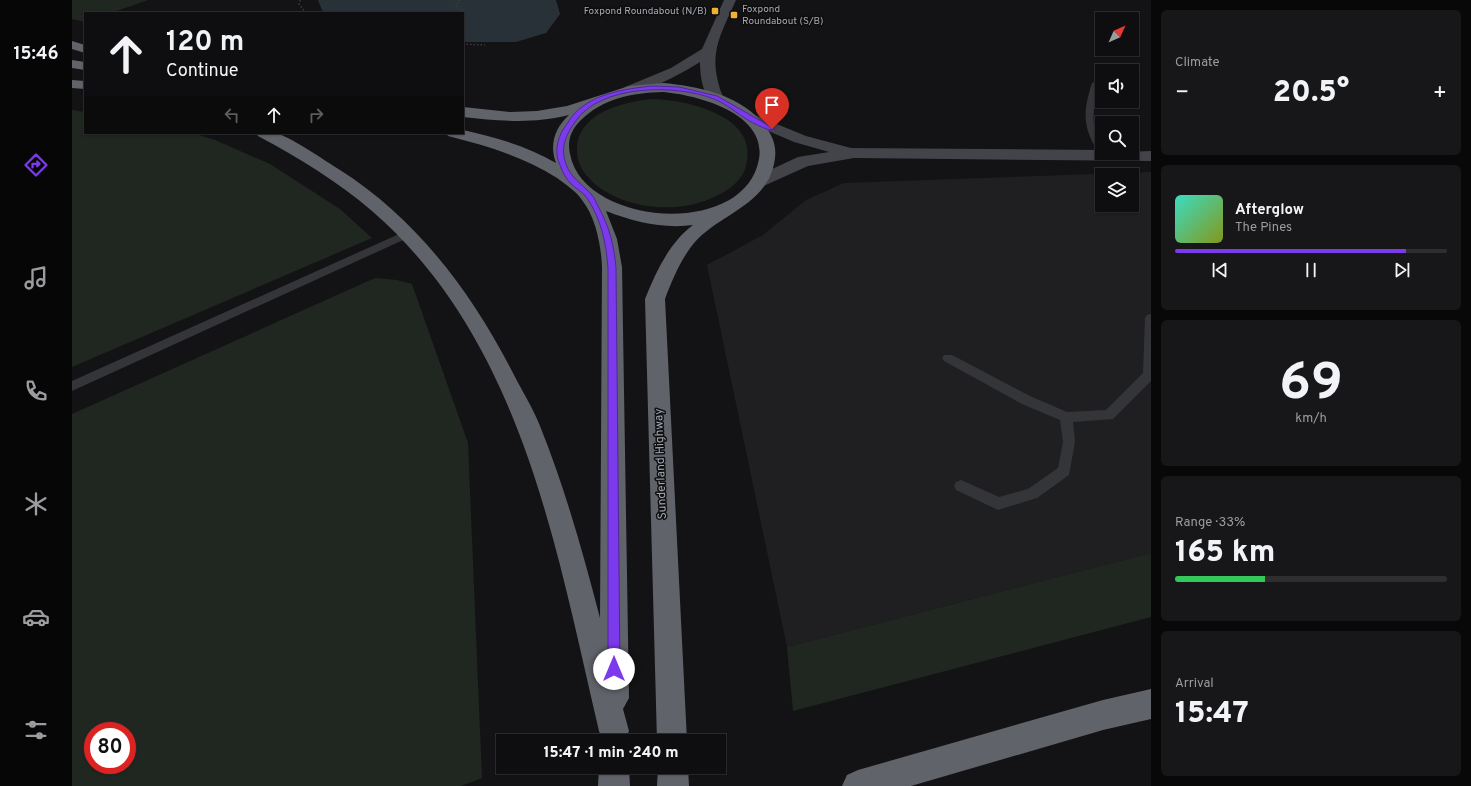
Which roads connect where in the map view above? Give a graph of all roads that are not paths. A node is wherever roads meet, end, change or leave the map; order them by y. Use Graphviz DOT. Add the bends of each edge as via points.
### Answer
graph roads {
  1 [pos="730,0"];
  2 [pos="72,45"];
  3 [pos="84,49"];
  4 [pos="707,52"];
  5 [pos="72,64"];
  6 [pos="84,66"];
  7 [pos="72,84"];
  8 [pos="84,85"];
  9 [pos="1095,86"];
  10 [pos="630,90"];
  11 [pos="715,97"];
  12 [pos="594,102"];
  13 [pos="464,112"];
  14 [pos="750,118"];
  15 [pos="266,134"];
  16 [pos="458,134"];
  17 [pos="1095,141"];
  18 [pos="854,153"];
  19 [pos="1095,153"];
  20 [pos="1139,155"];
  21 [pos="1151,156"];
  22 [pos="572,181"];
  23 [pos="759,182"];
  24 [pos="589,196"];
  25 [pos="721,212"];
  26 [pos="408,234"];
  27 [pos="1151,318"];
  28 [pos="1150,344"];
  29 [pos="948,358"];
  30 [pos="72,386"];
  31 [pos="1066,417"];
  32 [pos="961,486"];
  33 [pos="1151,704"];
  34 [pos="671,728"];
  35 [pos="614,734"];
  36 [pos="614,734"];
  37 [pos="614,774"];
  38 [pos="672,774"];
  39 [pos="614,786"];
  40 [pos="673,786"];
  41 [pos="858,786"];
  1 -- 4 [label="main road"];
  2 -- 3 [label="highway"];
  4 -- 10 [label="main road" via="676,71"];
  4 -- 11 [label="main road" via="707,77"];
  5 -- 6 [label="highway"];
  7 -- 8 [label="highway"];
  9 -- 17 [label="lane" via="1088,108 1092,137"];
  10 -- 11 [label="highway, Sunderland Highway" via="679,89"];
  10 -- 12 [label="highway, Sunderland Highway"];
  11 -- 14 [label="highway, Sunderland Highway"];
  12 -- 13 [label="highway" via="558,112 521,118"];
  12 -- 22 [label="highway" via="577,114 562,136 562,164"];
  14 -- 18 [label="main road" via="800,140"];
  14 -- 23 [label="highway, Sunderland Highway" via="762,133 768,148 767,166"];
  15 -- 26 [label="highway" via="296,148 335,172"];
  16 -- 22 [label="highway" via="499,143 533,157"];
  18 -- 19 [label="main road"];
  18 -- 23 [label="main road" via="804,162"];
  20 -- 21 [label="main road"];
  22 -- 24 [label="highway"];
  23 -- 25 [label="highway, Sunderland Highway" via="746,196"];
  24 -- 25 [label="highway" via="615,209 641,216 692,218"];
  24 -- 36 [label="highway" via="605,227 610,243 612,268"];
  25 -- 34 [label="highway, Sunderland Highway" via="688,238 666,272 655,299"];
  26 -- 30 [label="lane"];
  26 -- 35 [label="highway" via="452,286 493,350 530,430 563,530"];
  27 -- 28 [label="lane"];
  28 -- 31 [label="lane" via="1149,375 1109,415"];
  29 -- 31 [label="lane" via="1026,400"];
  31 -- 32 [label="lane" via="1069,442 1064,471 1032,494 998,504"];
  33 -- 41 [label="highway" via="1103,715"];
  37 -- 39 [label="highway"];
  38 -- 40 [label="highway"];
}
